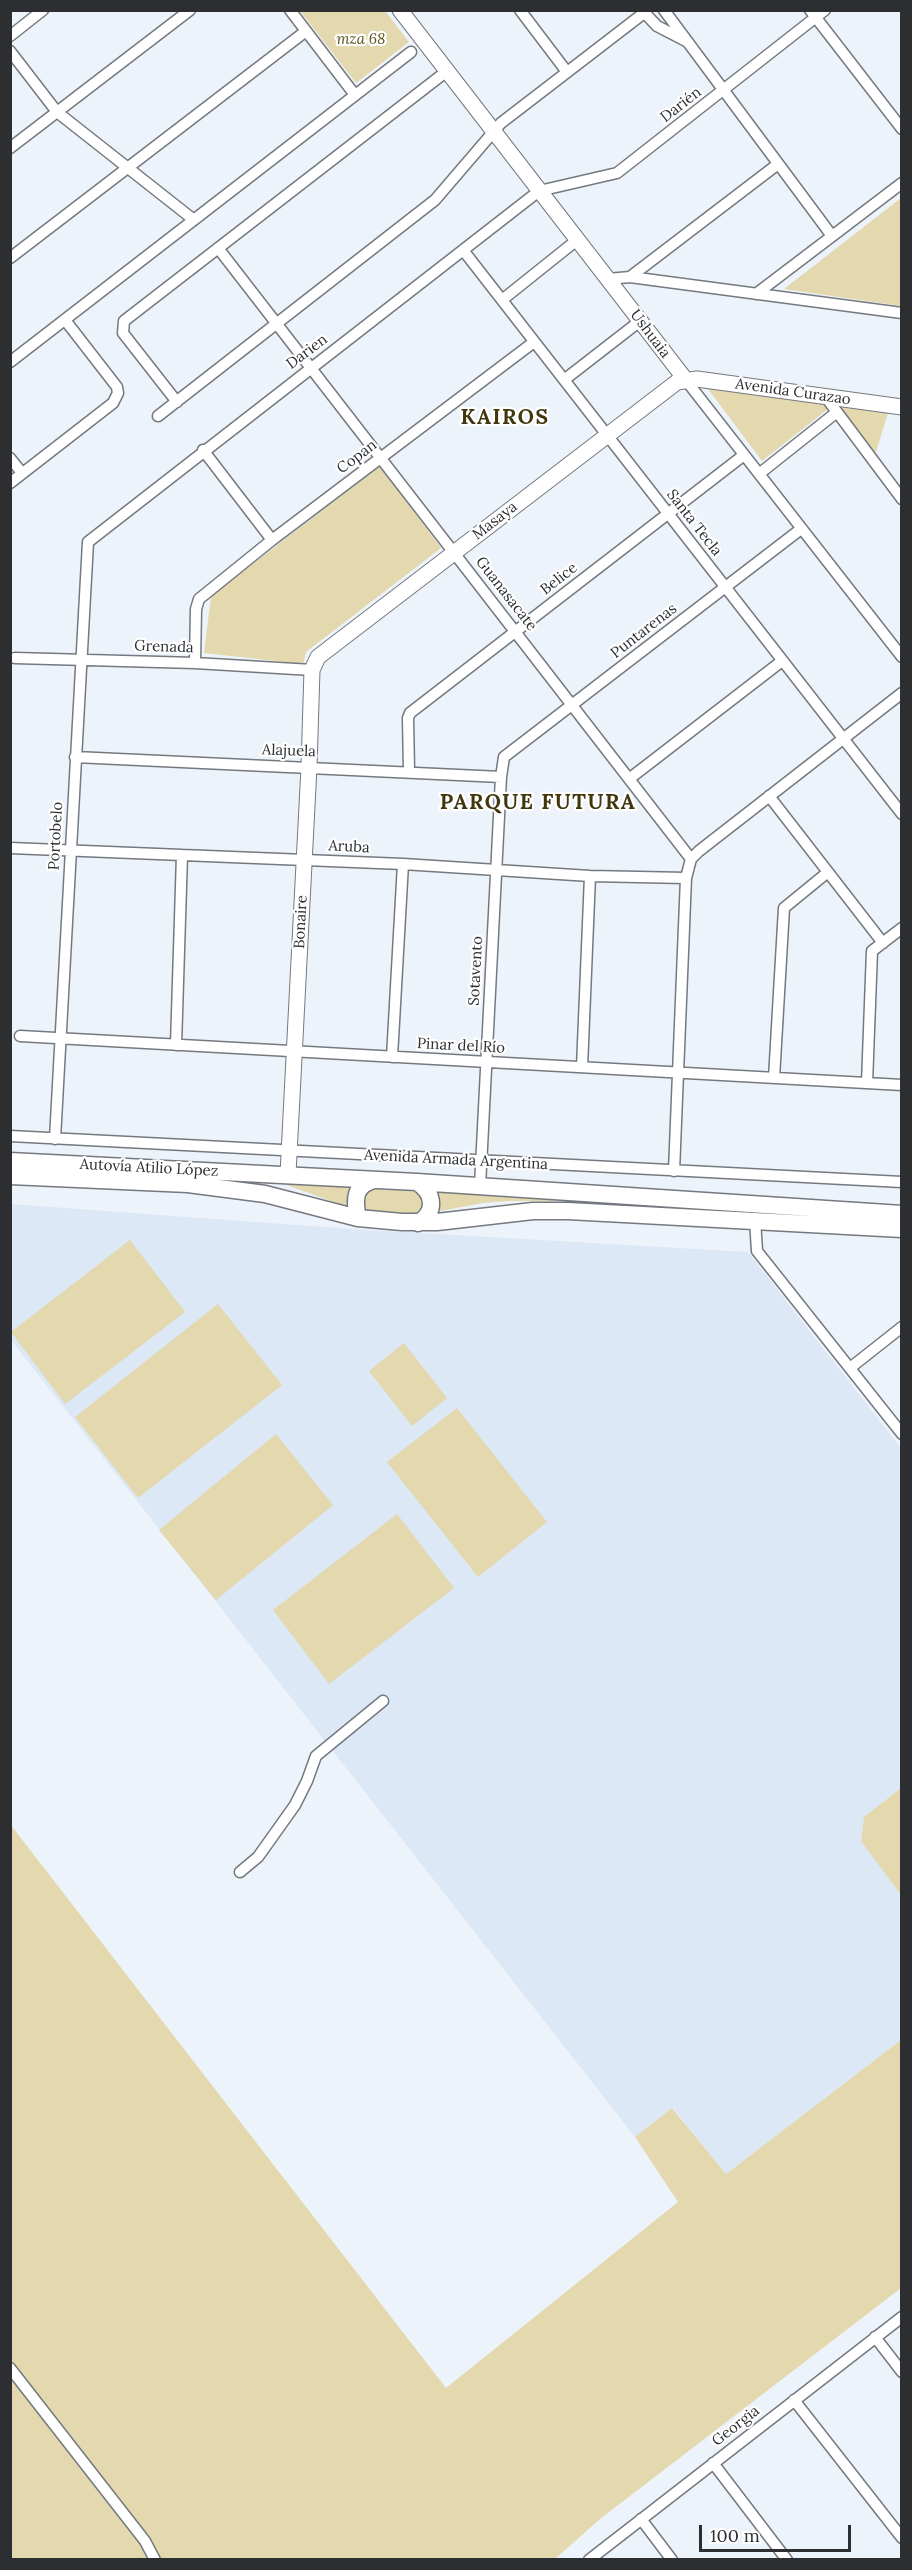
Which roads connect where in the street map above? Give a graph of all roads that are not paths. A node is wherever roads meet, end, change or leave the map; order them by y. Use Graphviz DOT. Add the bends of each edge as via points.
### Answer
graph roads {
  1 [pos="43,10"];
  2 [pos="190,10"];
  3 [pos="290,10"];
  4 [pos="400,10"];
  5 [pos="520,10"];
  6 [pos="664,10"];
  7 [pos="825,10"];
  8 [pos="643,12"];
  9 [pos="813,14"];
  10 [pos="306,31"];
  11 [pos="10,36"];
  12 [pos="688,42"];
  13 [pos="10,51"];
  14 [pos="411,52"];
  15 [pos="447,70"];
  16 [pos="567,72"];
  17 [pos="723,90"];
  18 [pos="355,95"];
  19 [pos="57,112"];
  20 [pos="902,129"];
  21 [pos="494,131"];
  22 [pos="10,148"];
  23 [pos="778,164"];
  24 [pos="129,166"];
  25 [pos="902,183"];
  26 [pos="539,191"];
  27 [pos="194,220"];
  28 [pos="832,236"];
  29 [pos="577,240"];
  30 [pos="218,248"];
  31 [pos="464,250"];
  32 [pos="10,258"];
  33 [pos="630,277"];
  34 [pos="608,279"];
  35 [pos="756,294"];
  36 [pos="502,300"];
  37 [pos="902,313"];
  38 [pos="65,320"];
  39 [pos="640,321"];
  40 [pos="278,324"];
  41 [pos="534,342"];
  42 [pos="10,362"];
  43 [pos="312,368"];
  44 [pos="685,379"];
  45 [pos="564,380"];
  46 [pos="825,396"];
  47 [pos="177,402"];
  48 [pos="902,407"];
  49 [pos="837,412"];
  50 [pos="158,416"];
  51 [pos="606,434"];
  52 [pos="203,450"];
  53 [pos="744,455"];
  54 [pos="10,458"];
  55 [pos="381,458"];
  56 [pos="22,473"];
  57 [pos="759,474"];
  58 [pos="10,483"];
  59 [pos="902,499"];
  60 [pos="668,513"];
  61 [pos="801,529"];
  62 [pos="92,537"];
  63 [pos="272,540"];
  64 [pos="455,552"];
  65 [pos="725,587"];
  66 [pos="516,631"];
  67 [pos="902,657"];
  68 [pos="15,658"];
  69 [pos="80,658"];
  70 [pos="782,661"];
  71 [pos="195,663"];
  72 [pos="312,670"];
  73 [pos="902,693"];
  74 [pos="572,705"];
  75 [pos="843,739"];
  76 [pos="75,757"];
  77 [pos="504,757"];
  78 [pos="309,767"];
  79 [pos="409,771"];
  80 [pos="501,777"];
  81 [pos="629,779"];
  82 [pos="769,796"];
  83 [pos="902,814"];
  84 [pos="10,848"];
  85 [pos="71,852"];
  86 [pos="182,855"];
  87 [pos="691,859"];
  88 [pos="304,860"];
  89 [pos="403,864"];
  90 [pos="496,870"];
  91 [pos="828,872"];
  92 [pos="590,876"];
  93 [pos="686,878"];
  94 [pos="902,928"];
  95 [pos="883,942"];
  96 [pos="20,1036"];
  97 [pos="59,1038"];
  98 [pos="176,1045"];
  99 [pos="294,1051"];
  100 [pos="392,1057"];
  101 [pos="487,1062"];
  102 [pos="582,1067"];
  103 [pos="678,1073"];
  104 [pos="774,1078"];
  105 [pos="867,1083"];
  106 [pos="902,1085"];
  107 [pos="10,1136"];
  108 [pos="56,1139"];
  109 [pos="289,1149"];
  110 [pos="10,1161"];
  111 [pos="481,1162"];
  112 [pos="674,1172"];
  113 [pos="288,1174"];
  114 [pos="10,1176"];
  115 [pos="374,1180"];
  116 [pos="417,1182"];
  117 [pos="902,1182"];
  118 [pos="480,1186"];
  119 [pos="902,1215"];
  120 [pos="358,1218"];
  121 [pos="755,1220"];
  122 [pos="418,1223"];
  123 [pos="902,1229"];
  124 [pos="902,1327"];
  125 [pos="850,1368"];
  126 [pos="902,1434"];
  127 [pos="383,1701"];
  128 [pos="240,1872"];
  129 [pos="902,2317"];
  130 [pos="875,2337"];
  131 [pos="10,2368"];
  132 [pos="902,2372"];
  133 [pos="794,2400"];
  134 [pos="713,2463"];
  135 [pos="641,2519"];
  136 [pos="902,2538"];
  137 [pos="155,2559"];
  138 [pos="589,2559"];
  139 [pos="672,2559"];
  140 [pos="788,2559"];
  1 -- 11 [label="street"];
  2 -- 19 [label="street"];
  3 -- 10 [label="street"];
  4 -- 15 [label="street, Ushuaia"];
  5 -- 16 [label="street"];
  6 -- 12 [label="street"];
  7 -- 9 [label="street, Darién"];
  8 -- 12 [label="street" via="657,26"];
  8 -- 16 [label="street"];
  9 -- 17 [label="street, Darién"];
  9 -- 20 [label="street"];
  10 -- 18 [label="street"];
  10 -- 24 [label="street"];
  12 -- 17 [label="street"];
  13 -- 19 [label="street"];
  14 -- 18 [label="street"];
  15 -- 21 [label="street, Ushuaia"];
  15 -- 30 [label="street"];
  16 -- 21 [label="street"];
  17 -- 23 [label="street"];
  17 -- 26 [label="street, Darién" via="617,173"];
  18 -- 27 [label="street"];
  19 -- 22 [label="street"];
  19 -- 24 [label="street"];
  21 -- 26 [label="street, Ushuaia"];
  21 -- 40 [label="street" via="435,200"];
  23 -- 28 [label="street"];
  23 -- 33 [label="street"];
  24 -- 27 [label="street"];
  24 -- 32 [label="street"];
  25 -- 28 [label="street"];
  26 -- 29 [label="street, Ushuaia"];
  26 -- 31 [label="street, Darien"];
  27 -- 38 [label="street"];
  28 -- 35 [label="street"];
  29 -- 34 [label="street, Ushuaia"];
  29 -- 36 [label="street"];
  30 -- 40 [label="street, Guanasacate"];
  30 -- 47 [label="street" via="122,325 123,333"];
  31 -- 36 [label="street, Santa Tecla"];
  31 -- 43 [label="street, Darien"];
  33 -- 34 [label="street"];
  33 -- 35 [label="street"];
  34 -- 39 [label="street, Ushuaia"];
  35 -- 37 [label="street"];
  36 -- 41 [label="street, Santa Tecla"];
  38 -- 42 [label="street"];
  38 -- 56 [label="street" via="117,387 117,398"];
  39 -- 44 [label="street, Ushuaia"];
  39 -- 45 [label="street"];
  40 -- 43 [label="street, Guanasacate"];
  40 -- 47 [label="street"];
  41 -- 45 [label="street, Santa Tecla"];
  41 -- 55 [label="street, Copan"];
  43 -- 52 [label="street, Darien"];
  43 -- 55 [label="street, Guanasacate"];
  44 -- 46 [label="street, Avenida Curazao"];
  44 -- 51 [label="street, Masaya"];
  44 -- 53 [label="street, Ushuaia"];
  45 -- 51 [label="street, Santa Tecla"];
  46 -- 48 [label="street, Avenida Curazao"];
  46 -- 49 [label="street"];
  47 -- 50 [label="street"];
  49 -- 57 [label="street"];
  49 -- 59 [label="street"];
  51 -- 60 [label="street, Santa Tecla"];
  51 -- 64 [label="street, Masaya"];
  52 -- 62 [label="street, Darien"];
  52 -- 63 [label="street"];
  53 -- 57 [label="street, Ushuaia"];
  53 -- 60 [label="street, Belice"];
  54 -- 56 [label="street"];
  55 -- 63 [label="street, Copan"];
  55 -- 64 [label="street, Guanasacate"];
  56 -- 58 [label="street"];
  57 -- 61 [label="street, Ushuaia"];
  60 -- 65 [label="street, Santa Tecla"];
  60 -- 66 [label="street, Belice"];
  61 -- 65 [label="street, Puntarenas"];
  61 -- 67 [label="street, Ushuaia"];
  62 -- 69 [label="street, Portobelo" via="86,547"];
  63 -- 71 [label="street, Copan" via="199,599"];
  64 -- 66 [label="street, Guanasacate"];
  64 -- 72 [label="street, Masaya" via="324,652"];
  65 -- 70 [label="street, Santa Tecla"];
  65 -- 74 [label="street, Puntarenas"];
  66 -- 74 [label="street, Guanasacate"];
  66 -- 79 [label="street, Belice" via="410,712"];
  68 -- 69 [label="street, Grenada"];
  69 -- 71 [label="street, Grenada"];
  69 -- 76 [label="street, Portobelo"];
  70 -- 75 [label="street, Santa Tecla"];
  70 -- 81 [label="street"];
  71 -- 72 [label="street, Grenada"];
  72 -- 78 [label="street, Bonaire"];
  73 -- 75 [label="street"];
  74 -- 77 [label="street, Puntarenas"];
  74 -- 81 [label="street, Guanasacate"];
  75 -- 82 [label="street"];
  75 -- 83 [label="street, Santa Tecla"];
  76 -- 78 [label="street, Alajuela"];
  76 -- 85 [label="street, Portobelo"];
  77 -- 80 [label="street, Sotavento"];
  78 -- 79 [label="street, Alajuela"];
  78 -- 88 [label="street, Bonaire"];
  79 -- 80 [label="street, Alajuela"];
  80 -- 90 [label="street, Sotavento"];
  81 -- 87 [label="street, Guanasacate"];
  82 -- 87 [label="street"];
  82 -- 91 [label="street"];
  84 -- 85 [label="street, Aruba"];
  85 -- 86 [label="street, Aruba"];
  85 -- 97 [label="street, Portobelo"];
  86 -- 88 [label="street, Aruba"];
  86 -- 98 [label="street"];
  87 -- 93 [label="street"];
  88 -- 89 [label="street, Aruba"];
  88 -- 99 [label="street, Bonaire"];
  89 -- 90 [label="street, Aruba"];
  89 -- 100 [label="street"];
  90 -- 92 [label="street, Aruba"];
  90 -- 101 [label="street, Sotavento"];
  91 -- 95 [label="street"];
  91 -- 104 [label="street" via="784,908"];
  92 -- 93 [label="street, Aruba"];
  92 -- 102 [label="street"];
  93 -- 103 [label="street"];
  94 -- 95 [label="street"];
  95 -- 105 [label="street" via="872,951"];
  96 -- 97 [label="street, Pinar del Río"];
  97 -- 98 [label="street, Pinar del Río"];
  97 -- 108 [label="street, Portobelo"];
  98 -- 99 [label="street, Pinar del Río"];
  99 -- 100 [label="street, Pinar del Río"];
  99 -- 109 [label="street, Bonaire"];
  100 -- 101 [label="street, Pinar del Río"];
  101 -- 102 [label="street, Pinar del Río"];
  101 -- 111 [label="street, Sotavento"];
  102 -- 103 [label="street, Pinar del Río"];
  103 -- 104 [label="street, Pinar del Río"];
  103 -- 112 [label="street"];
  104 -- 105 [label="street, Pinar del Río"];
  105 -- 106 [label="street, Pinar del Río"];
  107 -- 108 [label="street, Avenida Armada Argentina"];
  108 -- 109 [label="street, Avenida Armada Argentina"];
  109 -- 111 [label="street, Avenida Armada Argentina"];
  109 -- 113 [label="street, Bonaire"];
  110 -- 113 [label="main road, Autovía Atilio López"];
  111 -- 112 [label="street, Avenida Armada Argentina"];
  111 -- 118 [label="street, Sotavento"];
  112 -- 117 [label="street, Avenida Armada Argentina"];
  113 -- 115 [label="main road, Avenida Armada Argentina"];
  114 -- 120 [label="main road, Autovía Atilio López" via="188,1184 265,1194"];
  115 -- 116 [label="main road, Avenida Armada Argentina"];
  115 -- 120 [label="main road" via="361,1185 356,1193"];
  116 -- 118 [label="main road, Avenida Armada Argentina"];
  116 -- 122 [label="main road" via="429,1193 432,1204 427,1216"];
  118 -- 119 [label="main road, Avenida Armada Argentina"];
  120 -- 122 [label="main road"];
  121 -- 122 [label="main road" via="533,1211"];
  121 -- 123 [label="main road"];
  121 -- 125 [label="street" via="757,1251"];
  124 -- 125 [label="street"];
  125 -- 126 [label="street"];
  127 -- 128 [label="street" via="316,1756 295,1805 258,1857"];
  129 -- 130 [label="street, Georgia"];
  130 -- 132 [label="street"];
  130 -- 133 [label="street, Georgia"];
  131 -- 137 [label="street" via="146,2541"];
  133 -- 134 [label="street, Georgia"];
  133 -- 136 [label="street"];
  134 -- 135 [label="street, Georgia"];
  134 -- 140 [label="street"];
  135 -- 138 [label="street, Georgia"];
  135 -- 139 [label="street"];
}
